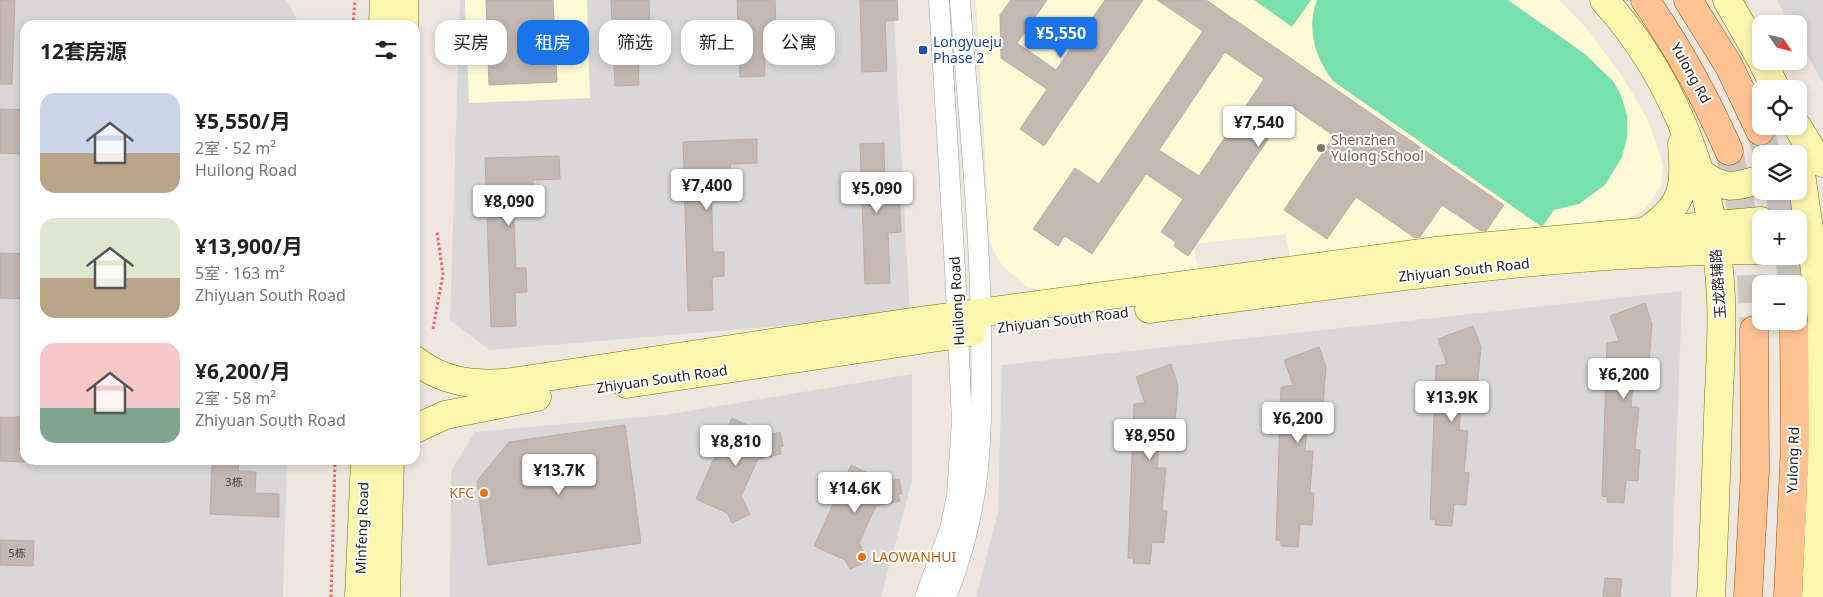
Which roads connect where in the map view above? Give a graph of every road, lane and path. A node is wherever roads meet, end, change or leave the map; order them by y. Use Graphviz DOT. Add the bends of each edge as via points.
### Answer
graph roads {
  1 [pos="355,0"];
  2 [pos="384,0"];
  3 [pos="404,0"];
  4 [pos="939,0"];
  5 [pos="960,0"];
  6 [pos="1604,0"];
  7 [pos="1645,0"];
  8 [pos="1688,0"];
  9 [pos="1728,0"];
  10 [pos="353,20"];
  11 [pos="383,20"];
  12 [pos="404,20"];
  13 [pos="1752,42"];
  14 [pos="1752,115"];
  15 [pos="1680,121"];
  16 [pos="1794,144"];
  17 [pos="1729,151"];
  18 [pos="1823,163"];
  19 [pos="1701,172"];
  20 [pos="1752,182"];
  21 [pos="1808,218"];
  22 [pos="1752,225"];
  23 [pos="1646,231"];
  24 [pos="438,232"];
  25 [pos="1715,238"];
  26 [pos="1752,248"];
  27 [pos="1812,249"];
  28 [pos="970,324"];
  29 [pos="433,329"];
  30 [pos="1754,330"];
  31 [pos="1794,330"];
  32 [pos="420,363"];
  33 [pos="420,427"];
  34 [pos="1822,451"];
  35 [pos="335,465"];
  36 [pos="383,465"];
  37 [pos="384,465"];
  38 [pos="331,597"];
  39 [pos="359,597"];
  40 [pos="386,597"];
  41 [pos="925,597"];
  42 [pos="946,597"];
  43 [pos="1712,597"];
  44 [pos="1748,597"];
  45 [pos="1788,597"];
  46 [pos="1816,597"];
  1 -- 10 [label="path"];
  2 -- 11 [label="street"];
  3 -- 12 [label="street"];
  4 -- 28 [label="street, Huilong Road"];
  5 -- 28 [label="street, Huilong Road" via="980,268"];
  6 -- 15 [label="street, 玉龙路辅路" via="1650,62"];
  7 -- 17 [label="main road, Yulong Rd" via="1677,46 1708,102"];
  8 -- 14 [label="main road" via="1729,66"];
  9 -- 13 [label="street"];
  15 -- 19 [label="street, 玉龙路辅路"];
  15 -- 23 [label="street" via="1685,175 1681,194 1667,214"];
  16 -- 18 [label="street" via="1813,152"];
  16 -- 21 [label="street"];
  19 -- 20 [label="street" via="1721,186"];
  19 -- 25 [label="street, 玉龙路辅路"];
  21 -- 27 [label="street"];
  22 -- 25 [label="street"];
  23 -- 25 [label="street, Zhiyuan South Road"];
  23 -- 28 [label="street, Zhiyuan South Road" via="1435,251"];
  24 -- 29 [label="path" via="443,274"];
  25 -- 26 [label="street"];
  25 -- 28 [label="street, Zhiyuan South Road" via="1684,250 1436,272"];
  25 -- 43 [label="street, 玉龙路辅路" via="1721,318"];
  27 -- 34 [label="street" via="1822,319"];
  28 -- 32 [label="street, Zhiyuan South Road" via="498,383 463,383 442,377"];
  28 -- 33 [label="street, Zhiyuan South Road" via="506,401 446,415"];
  28 -- 41 [label="street, Huilong Road" via="957,496 950,530"];
  28 -- 42 [label="street, Huilong Road" via="982,416 978,483 965,545"];
  30 -- 44 [label="main road" via="1754,471"];
  31 -- 45 [label="main road, Yulong Rd" via="1795,444"];
  34 -- 46 [label="street"];
  35 -- 38 [label="path"];
  36 -- 39 [label="street, Minfeng Road"];
  37 -- 40 [label="street, Minfeng Road"];
}
